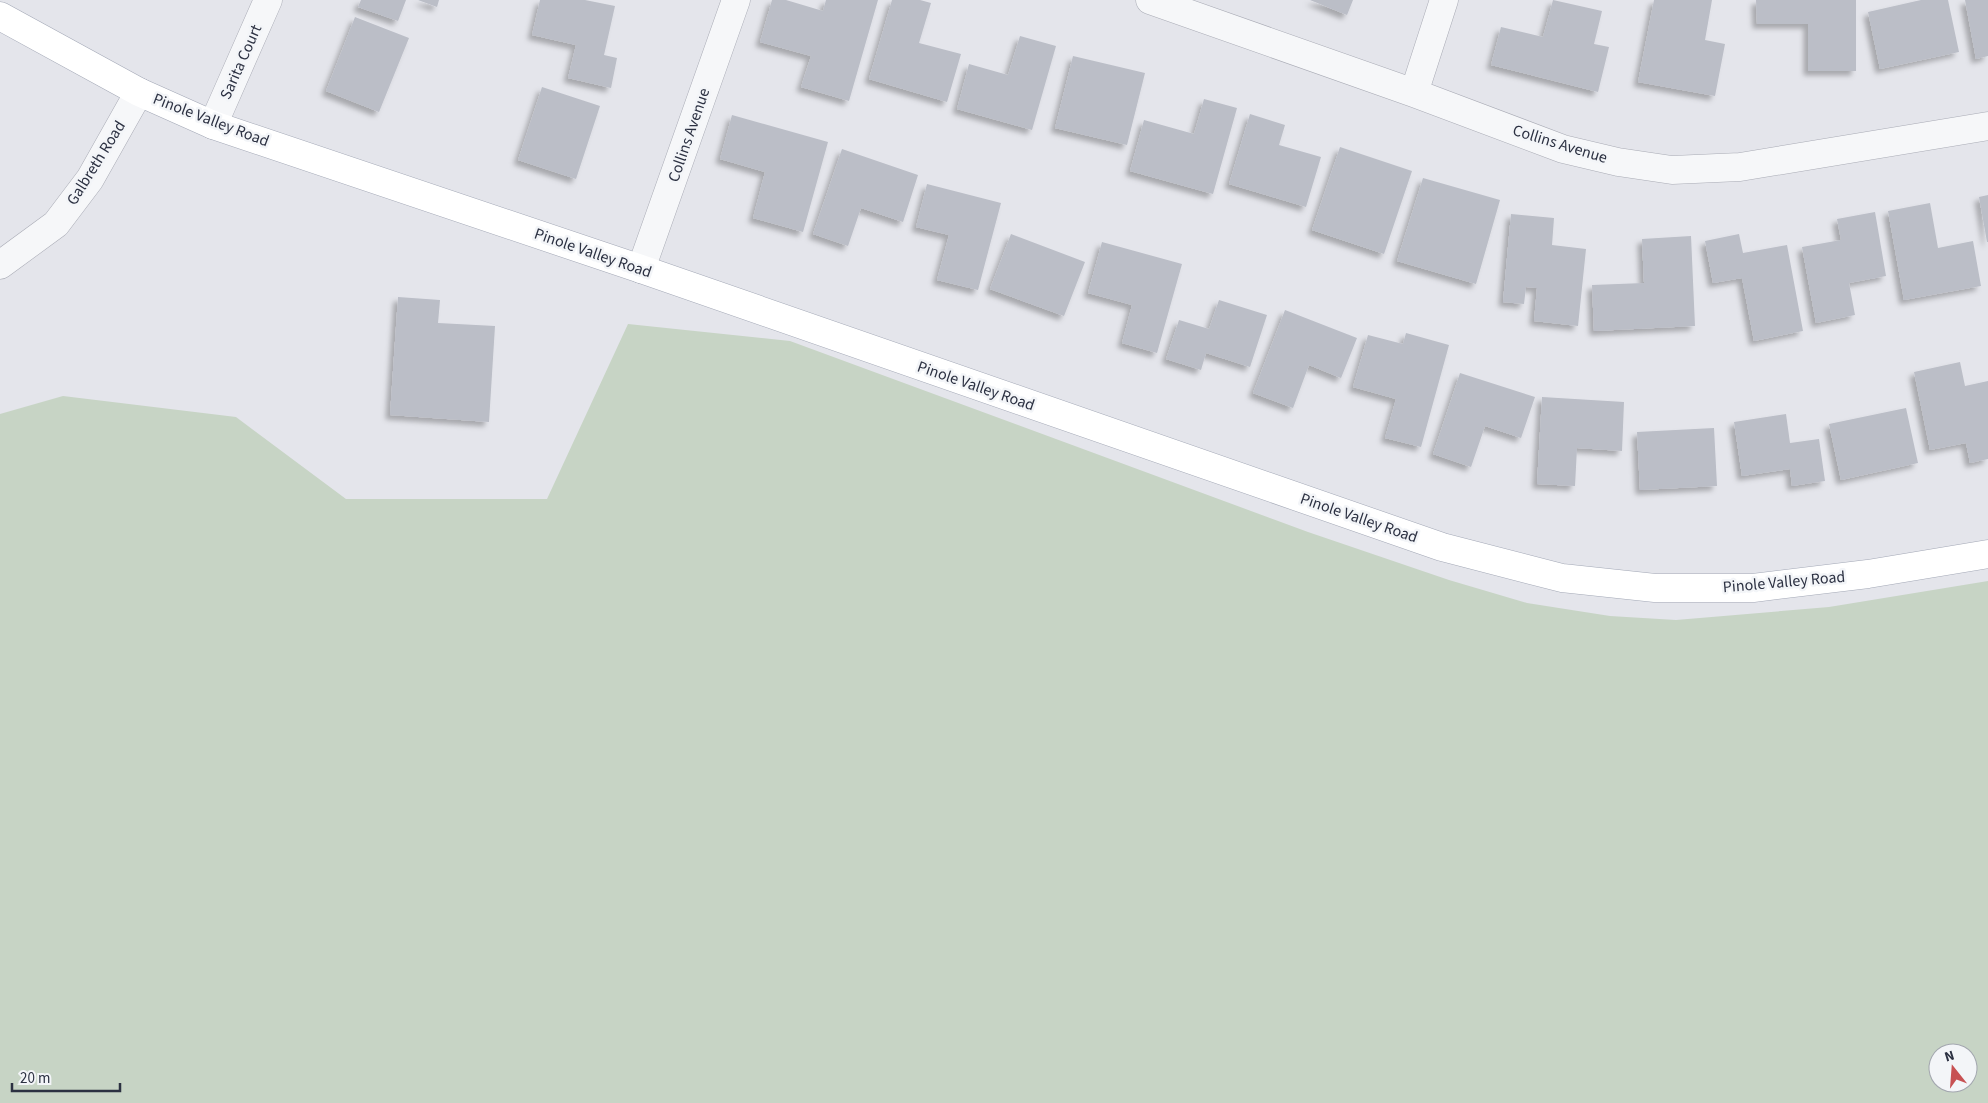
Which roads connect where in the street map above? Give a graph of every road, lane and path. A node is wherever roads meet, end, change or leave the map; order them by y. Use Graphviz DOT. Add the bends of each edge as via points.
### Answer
graph roads {
  1 [pos="268,0"];
  2 [pos="736,0"];
  3 [pos="1150,0"];
  4 [pos="1444,0"];
  5 [pos="0,16"];
  6 [pos="139,92"];
  7 [pos="1414,93"];
  8 [pos="213,125"];
  9 [pos="1988,126"];
  10 [pos="0,265"];
  11 [pos="641,269"];
  12 [pos="1988,554"];
  1 -- 8 [label="street, Sarita Court"];
  2 -- 11 [label="street, Collins Avenue"];
  3 -- 7 [label="street, Collins Avenue"];
  4 -- 7 [label="street"];
  5 -- 6 [label="main road, Pinole Valley Road"];
  6 -- 8 [label="main road, Pinole Valley Road"];
  6 -- 10 [label="street, Galbreth Road" via="90,179 56,224"];
  7 -- 9 [label="street, Collins Avenue" via="1563,149 1672,170 1740,168"];
  8 -- 11 [label="main road, Pinole Valley Road"];
  11 -- 12 [label="main road, Pinole Valley Road" via="1442,547 1562,578 1655,588 1753,588 1868,574"];
}
